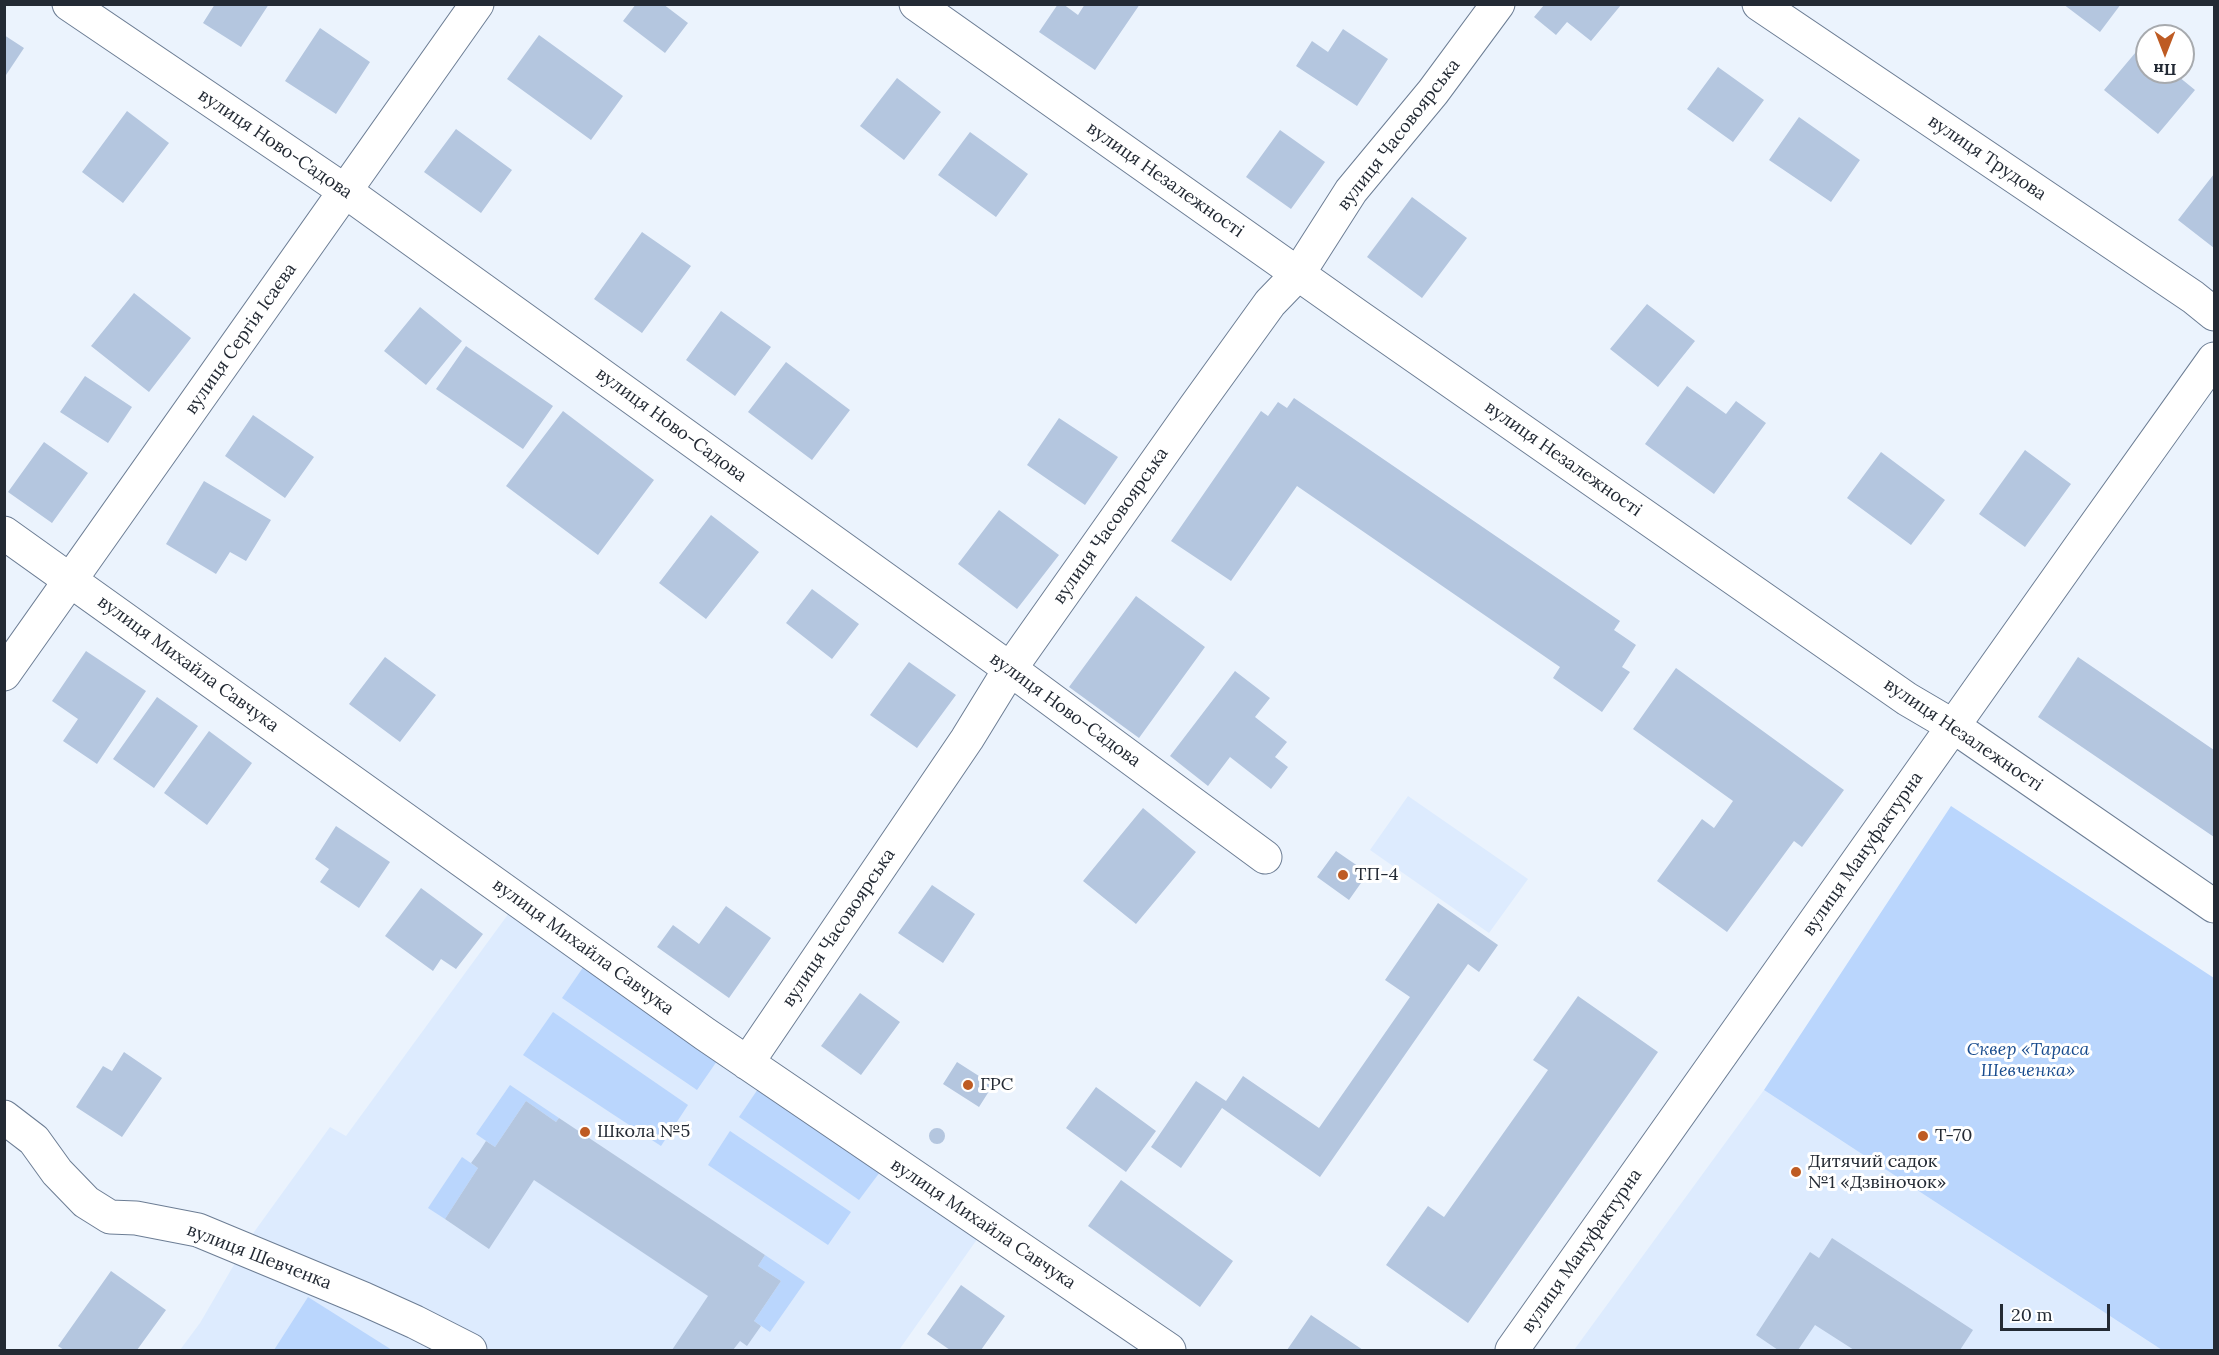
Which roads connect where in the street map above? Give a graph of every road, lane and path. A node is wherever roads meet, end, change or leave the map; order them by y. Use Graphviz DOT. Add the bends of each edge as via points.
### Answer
graph roads {
  1 [pos="69,4"];
  2 [pos="477,4"];
  3 [pos="916,4"];
  4 [pos="1498,4"];
  5 [pos="1759,4"];
  6 [pos="345,190"];
  7 [pos="1298,274"];
  8 [pos="2214,314"];
  9 [pos="2214,359"];
  10 [pos="4,533"];
  11 [pos="71,580"];
  12 [pos="1010,669"];
  13 [pos="4,674"];
  14 [pos="1953,726"];
  15 [pos="1265,857"];
  16 [pos="2214,906"];
  17 [pos="747,1064"];
  18 [pos="4,1117"];
  19 [pos="470,1350"];
  20 [pos="1169,1350"];
  21 [pos="1512,1350"];
  1 -- 6 [label="street, вулиця Ново-Садова"];
  2 -- 6 [label="street, вулиця Сергія Ісаєва"];
  3 -- 7 [label="street, вулиця Незалежності"];
  4 -- 7 [label="street, вулиця Часовоярська" via="1352,191"];
  5 -- 8 [label="street, вулиця Трудова"];
  6 -- 11 [label="street, вулиця Сергія Ісаєва"];
  6 -- 12 [label="street, вулиця Ново-Садова"];
  7 -- 12 [label="street, вулиця Часовоярська" via="1270,303"];
  7 -- 14 [label="street, вулиця Незалежності" via="1907,699"];
  9 -- 14 [label="street, вулиця Мануфактурна"];
  10 -- 11 [label="street, вулиця Михайла Савчука"];
  11 -- 13 [label="street, вулиця Сергія Ісаєва"];
  11 -- 17 [label="street, вулиця Михайла Савчука"];
  12 -- 15 [label="street, вулиця Ново-Садова"];
  12 -- 17 [label="street, вулиця Часовоярська" via="961,749"];
  14 -- 16 [label="street, вулиця Незалежності"];
  14 -- 21 [label="street, вулиця Мануфактурна"];
  17 -- 20 [label="street, вулиця Михайла Савчука"];
  18 -- 19 [label="street, вулиця Шевченка" via="34,1140 86,1202 110,1217 198,1230 364,1299"];
}
